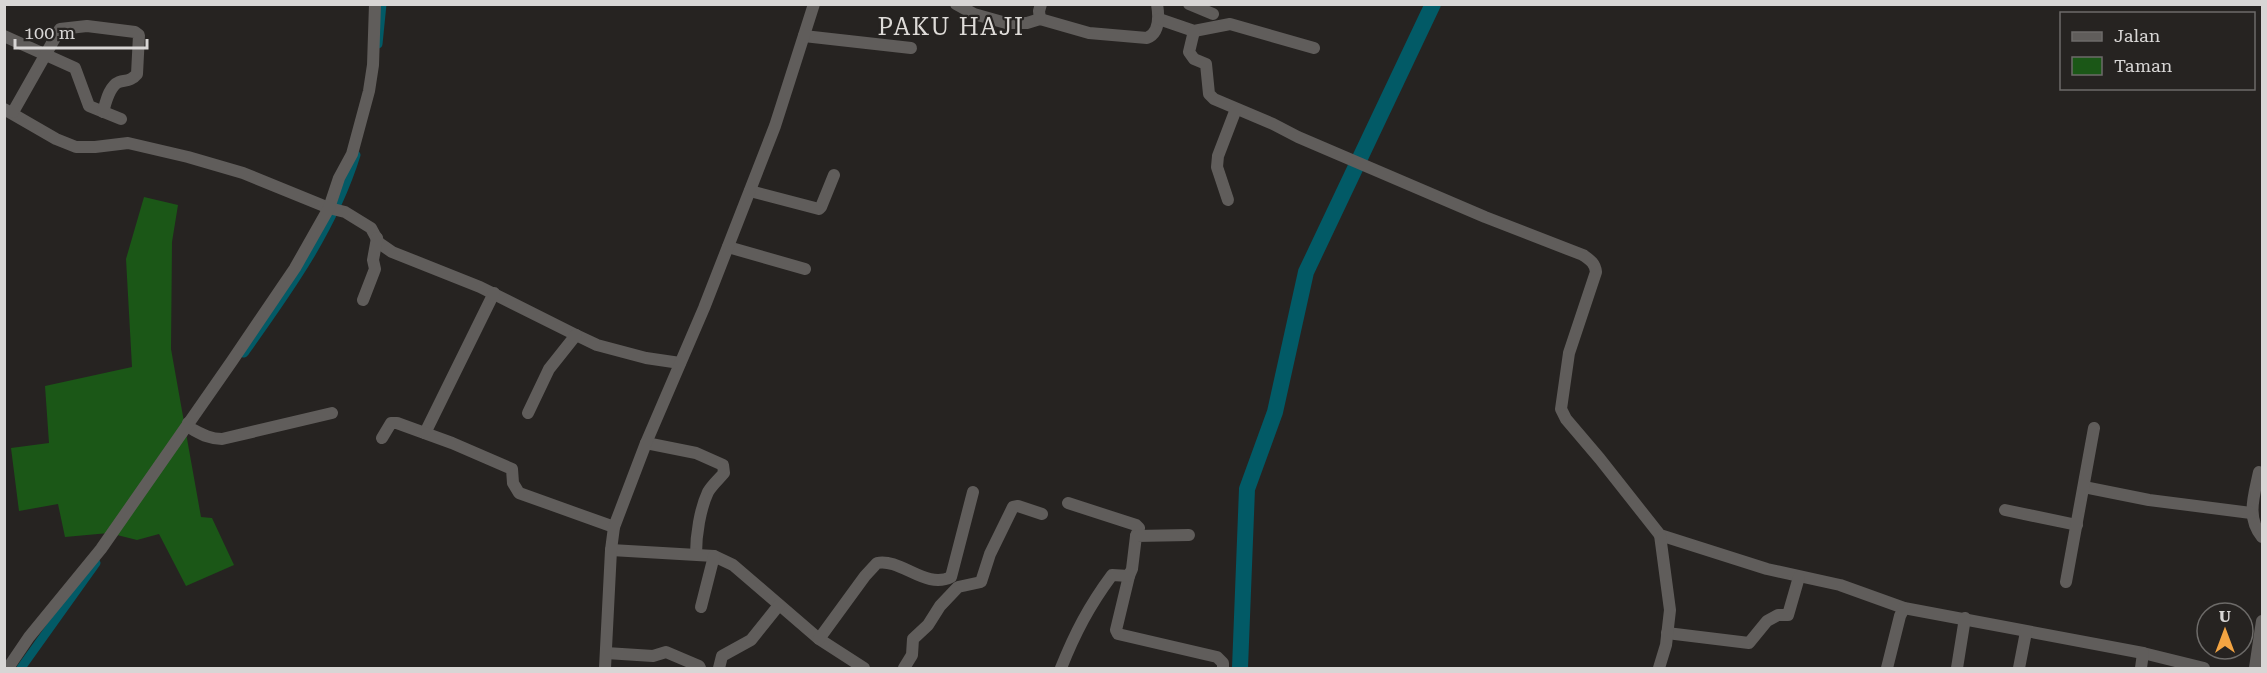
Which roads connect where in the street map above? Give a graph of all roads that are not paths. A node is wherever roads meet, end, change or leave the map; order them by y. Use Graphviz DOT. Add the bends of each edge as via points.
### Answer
graph roads {
  1 [pos="375,4"];
  2 [pos="814,4"];
  3 [pos="956,4"];
  4 [pos="1041,4"];
  5 [pos="1157,4"];
  6 [pos="1189,4"];
  7 [pos="1214,9"];
  8 [pos="1041,19"];
  9 [pos="1159,19"];
  10 [pos="1210,27"];
  11 [pos="1194,31"];
  12 [pos="4,36"];
  13 [pos="804,36"];
  14 [pos="911,48"];
  15 [pos="1314,48"];
  16 [pos="46,53"];
  17 [pos="1236,109"];
  18 [pos="9,110"];
  19 [pos="103,112"];
  20 [pos="121,119"];
  21 [pos="834,175"];
  22 [pos="750,191"];
  23 [pos="1228,200"];
  24 [pos="335,209"];
  25 [pos="377,238"];
  26 [pos="728,247"];
  27 [pos="805,269"];
  28 [pos="494,294"];
  29 [pos="363,300"];
  30 [pos="576,335"];
  31 [pos="680,363"];
  32 [pos="332,412"];
  33 [pos="528,413"];
  34 [pos="191,427"];
  35 [pos="2094,428"];
  36 [pos="425,433"];
  37 [pos="382,438"];
  38 [pos="646,442"];
  39 [pos="2259,472"];
  40 [pos="2084,487"];
  41 [pos="973,492"];
  42 [pos="1068,503"];
  43 [pos="2005,510"];
  44 [pos="2251,513"];
  45 [pos="1042,514"];
  46 [pos="2077,525"];
  47 [pos="614,527"];
  48 [pos="1189,535"];
  49 [pos="1660,535"];
  50 [pos="1136,536"];
  51 [pos="2262,537"];
  52 [pos="611,550"];
  53 [pos="696,554"];
  54 [pos="714,556"];
  55 [pos="1129,576"];
  56 [pos="1799,577"];
  57 [pos="944,580"];
  58 [pos="2066,582"];
  59 [pos="958,587"];
  60 [pos="779,605"];
  61 [pos="701,607"];
  62 [pos="1904,608"];
  63 [pos="1965,618"];
  64 [pos="2262,621"];
  65 [pos="2026,632"];
  66 [pos="1667,633"];
  67 [pos="819,639"];
  68 [pos="662,649"];
  69 [pos="606,653"];
  70 [pos="2143,653"];
  71 [pos="858,667"];
  72 [pos="8,669"];
  73 [pos="605,669"];
  74 [pos="658,669"];
  75 [pos="700,669"];
  76 [pos="719,669"];
  77 [pos="904,669"];
  78 [pos="1061,669"];
  79 [pos="1223,669"];
  80 [pos="1659,669"];
  81 [pos="1887,669"];
  82 [pos="1957,669"];
  83 [pos="2019,669"];
  84 [pos="2141,669"];
  85 [pos="2204,669"];
  86 [pos="2254,669"];
  1 -- 24 [label="street" via="369,91 352,154 339,178"];
  2 -- 13 [label="street"];
  3 -- 8 [label="street" via="1006,23"];
  4 -- 8 [label="street"];
  5 -- 9 [label="street"];
  6 -- 7 [label="street"];
  7 -- 10 [label="street"];
  8 -- 9 [label="street" via="1089,33 1146,38 1153,34"];
  9 -- 11 [label="street"];
  10 -- 11 [label="street"];
  10 -- 15 [label="street" via="1230,24"];
  11 -- 17 [label="street" via="1189,52 1206,64 1209,96"];
  12 -- 16 [label="street"];
  13 -- 14 [label="street"];
  13 -- 22 [label="street"];
  16 -- 18 [label="street"];
  16 -- 19 [label="street" via="75,68 88,106"];
  16 -- 19 [label="street" via="57,31 63,28 87,26 139,35 137,74 129,81 116,83"];
  17 -- 23 [label="street" via="1217,167"];
  17 -- 49 [label="street" via="1590,260 1596,272 1569,353 1561,409"];
  18 -- 24 [label="street" via="76,147 128,142 143,145 243,173"];
  19 -- 20 [label="street"];
  21 -- 22 [label="street" via="819,209"];
  22 -- 26 [label="street"];
  24 -- 25 [label="street" via="371,228"];
  24 -- 34 [label="street"];
  25 -- 28 [label="street" via="392,252"];
  25 -- 29 [label="street" via="375,269"];
  26 -- 27 [label="street"];
  26 -- 31 [label="street"];
  28 -- 30 [label="street"];
  28 -- 36 [label="street"];
  30 -- 31 [label="street" via="597,345"];
  30 -- 33 [label="street" via="549,369"];
  31 -- 38 [label="street"];
  32 -- 34 [label="street" via="222,439 212,439"];
  34 -- 72 [label="street"];
  35 -- 40 [label="street"];
  36 -- 37 [label="street" via="394,423"];
  36 -- 47 [label="street" via="509,467 519,493"];
  38 -- 47 [label="street"];
  38 -- 53 [label="street" via="696,453 723,465 724,473 709,490 705,502"];
  39 -- 44 [label="street"];
  40 -- 44 [label="street"];
  40 -- 46 [label="street"];
  41 -- 57 [label="street" via="952,575"];
  42 -- 50 [label="street" via="1136,525"];
  43 -- 46 [label="street"];
  44 -- 51 [label="street"];
  45 -- 59 [label="street" via="1013,507 981,582"];
  46 -- 58 [label="street"];
  47 -- 52 [label="street"];
  48 -- 50 [label="street"];
  49 -- 56 [label="street"];
  49 -- 66 [label="street" via="1670,610"];
  50 -- 55 [label="street"];
  52 -- 53 [label="street"];
  52 -- 69 [label="street"];
  53 -- 54 [label="street"];
  54 -- 60 [label="street" via="733,565"];
  54 -- 61 [label="street"];
  55 -- 78 [label="street" via="1112,575 1095,597"];
  55 -- 79 [label="street" via="1118,634 1217,657"];
  56 -- 62 [label="street" via="1840,585"];
  56 -- 66 [label="street" via="1788,615 1767,621 1749,643"];
  57 -- 59 [label="street"];
  57 -- 67 [label="street" via="877,563"];
  59 -- 77 [label="street" via="913,639 912,654"];
  60 -- 67 [label="street"];
  60 -- 76 [label="street" via="751,640 722,656"];
  62 -- 63 [label="street"];
  62 -- 81 [label="street"];
  63 -- 65 [label="street"];
  63 -- 82 [label="street"];
  64 -- 86 [label="street"];
  65 -- 70 [label="street"];
  65 -- 83 [label="street"];
  66 -- 80 [label="street"];
  67 -- 71 [label="street"];
  68 -- 69 [label="street" via="653,656"];
  68 -- 74 [label="street"];
  68 -- 75 [label="street"];
  69 -- 73 [label="street"];
  70 -- 84 [label="street"];
  70 -- 85 [label="street"];
}
